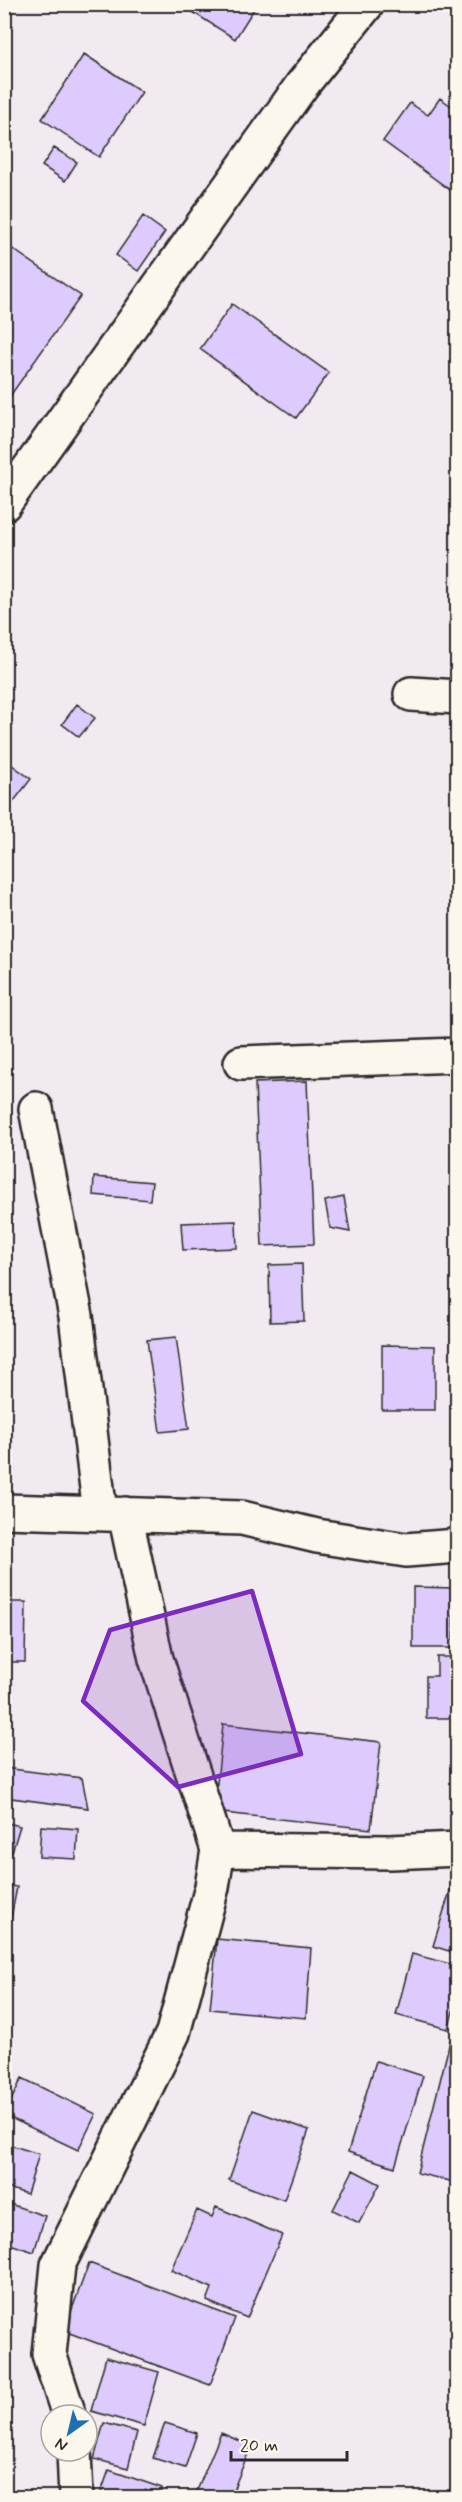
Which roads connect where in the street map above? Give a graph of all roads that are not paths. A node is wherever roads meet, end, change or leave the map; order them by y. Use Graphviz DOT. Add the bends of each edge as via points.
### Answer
graph roads {
  1 [pos="367,4"];
  2 [pos="4,504"];
  3 [pos="411,694"];
  4 [pos="458,697"];
  5 [pos="458,1055"];
  6 [pos="241,1063"];
  7 [pos="36,1109"];
  8 [pos="4,1511"];
  9 [pos="112,1513"];
  10 [pos="458,1546"];
  11 [pos="458,1849"];
  12 [pos="218,1850"];
  13 [pos="65,2403"];
  14 [pos="75,2463"];
  15 [pos="76,2498"];
  1 -- 2 [label="street" via="302,85"];
  3 -- 4 [label="street"];
  5 -- 6 [label="street"];
  7 -- 9 [label="street"];
  8 -- 9 [label="street"];
  9 -- 10 [label="street" via="242,1518 317,1536 406,1550"];
  9 -- 12 [label="street"];
  11 -- 12 [label="street"];
  12 -- 13 [label="street" via="212,1887 173,2033 58,2265 49,2354"];
  14 -- 15 [label="street"];
}
